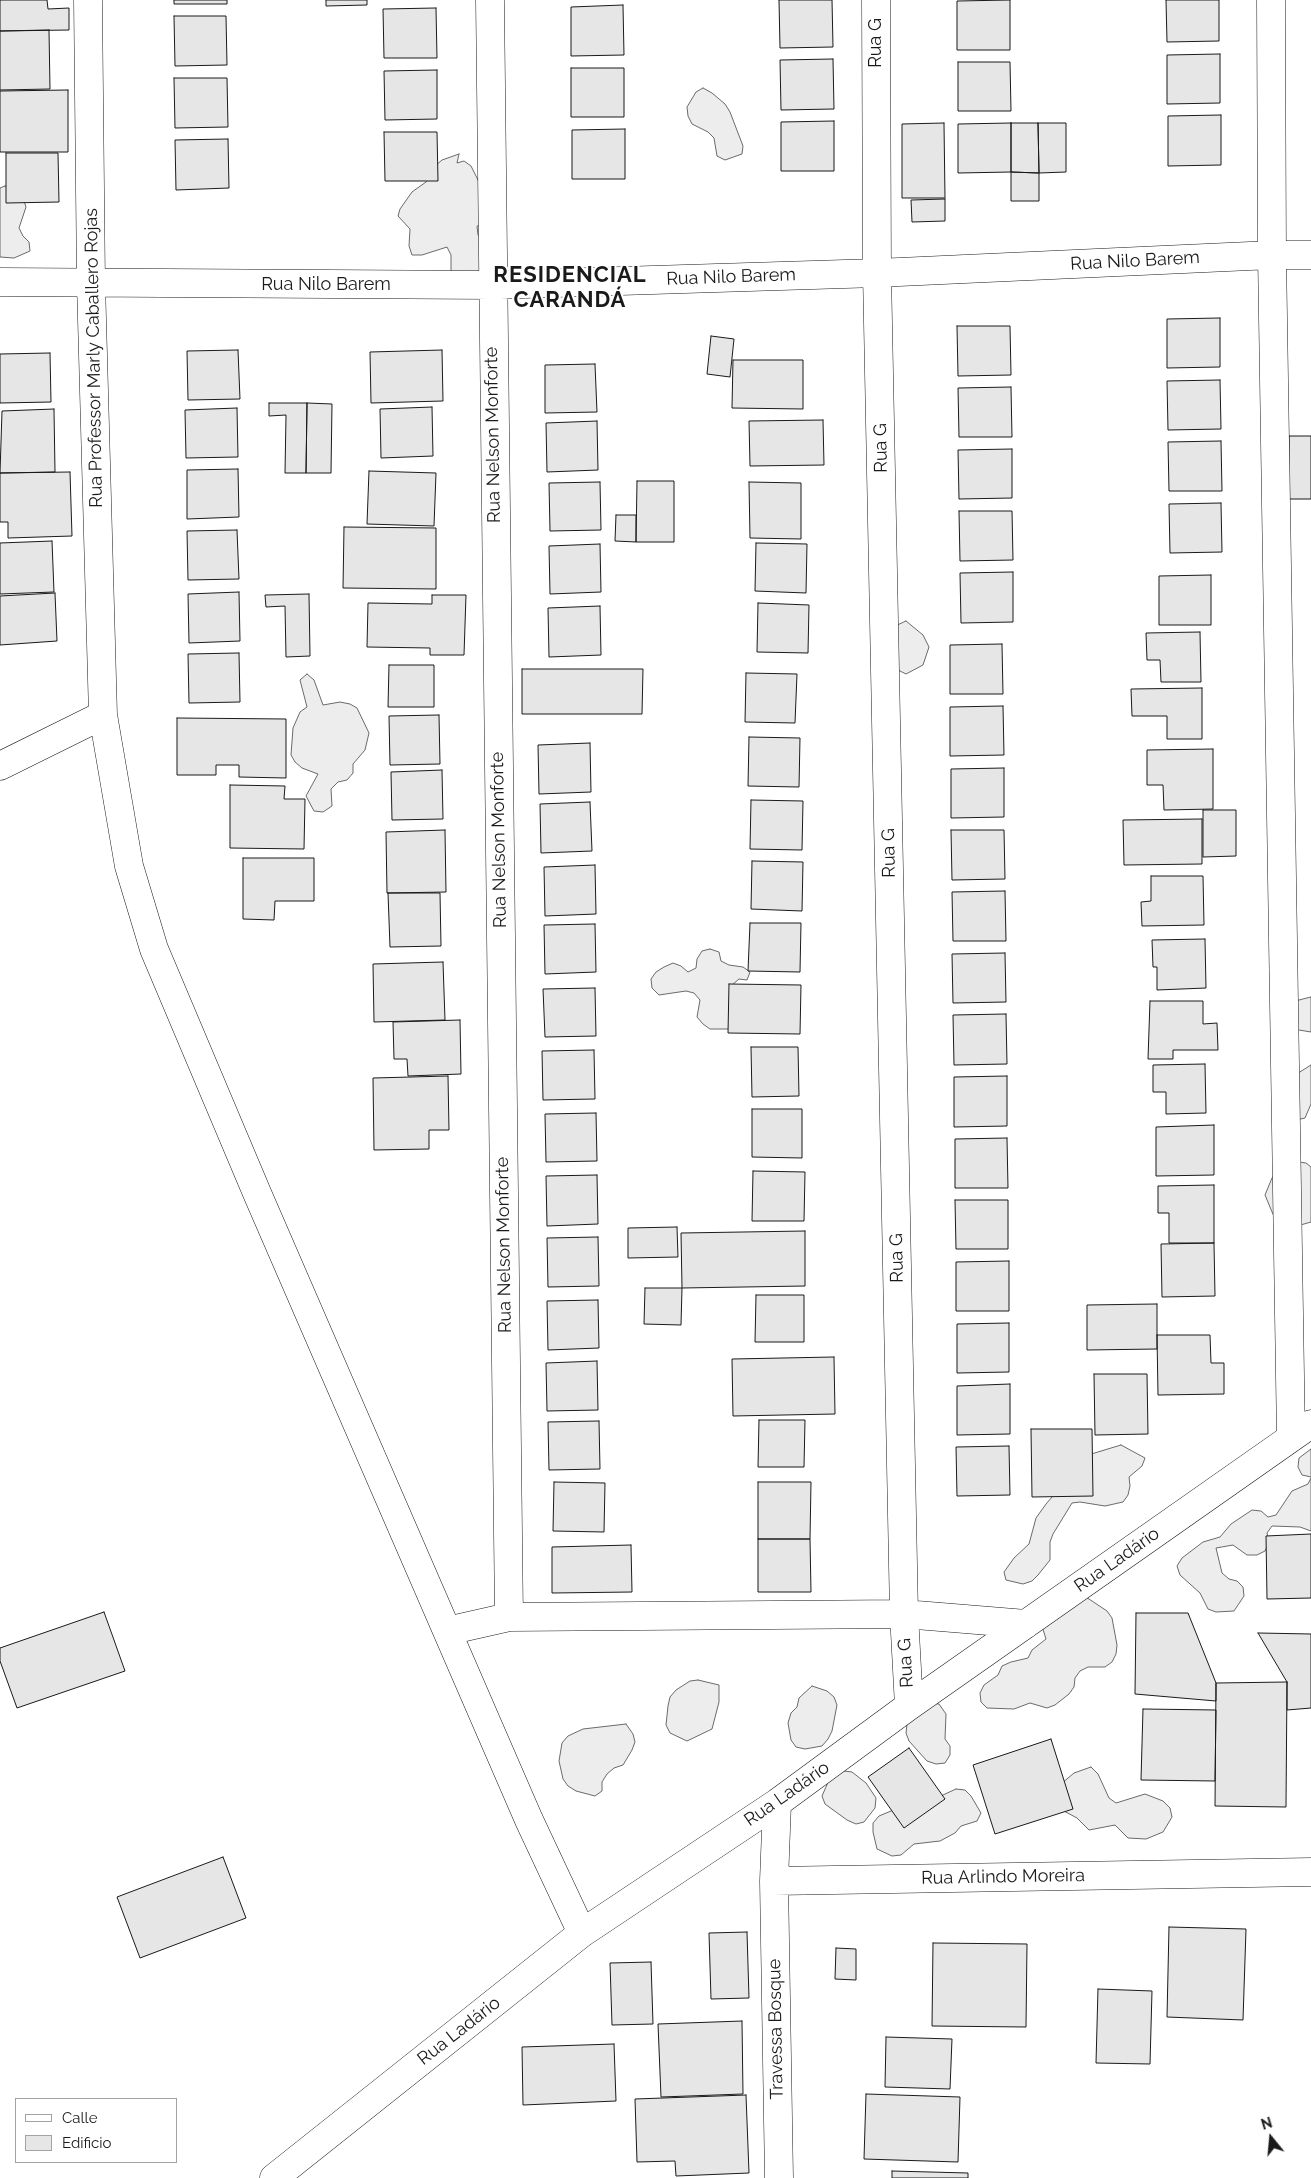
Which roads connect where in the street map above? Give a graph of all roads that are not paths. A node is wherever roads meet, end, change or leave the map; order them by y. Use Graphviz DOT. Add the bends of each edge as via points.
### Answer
graph roads {
  1 [pos="88,0"];
  2 [pos="490,0"];
  3 [pos="876,0"];
  4 [pos="1271,0"];
  5 [pos="1272,255"];
  6 [pos="1311,255"];
  7 [pos="877,273"];
  8 [pos="0,282"];
  9 [pos="91,283"];
  10 [pos="492,285"];
  11 [pos="103,715"];
  12 [pos="0,766"];
  13 [pos="1301,1431"];
  14 [pos="904,1614"];
  15 [pos="509,1617"];
  16 [pos="1026,1624"];
  17 [pos="447,1631"];
  18 [pos="909,1706"];
  19 [pos="777,1803"];
  20 [pos="1311,1872"];
  21 [pos="774,1881"];
  22 [pos="582,1933"];
  23 [pos="274,2178"];
  24 [pos="779,2178"];
  1 -- 9 [label="street, Rua Professor Marly Caballero Rojas"];
  2 -- 10 [label="street, Rua Nelson Monforte"];
  3 -- 7 [label="street, Rua G"];
  4 -- 5 [label="street"];
  5 -- 6 [label="street, Rua Nilo Barem"];
  5 -- 7 [label="street, Rua Nilo Barem"];
  5 -- 13 [label="street"];
  7 -- 10 [label="street, Rua Nilo Barem"];
  7 -- 14 [label="street, Rua G"];
  8 -- 9 [label="street, Rua Nilo Barem"];
  9 -- 10 [label="street, Rua Nilo Barem"];
  9 -- 11 [label="street, Rua Professor Marly Caballero Rojas"];
  10 -- 15 [label="street, Rua Nelson Monforte"];
  11 -- 12 [label="street"];
  11 -- 17 [label="street, Rua Professor Marly Caballero Rojas" via="129,866 154,949"];
  13 -- 16 [label="street, Rua Ladário"];
  14 -- 15 [label="street"];
  14 -- 16 [label="street"];
  14 -- 18 [label="street, Rua G"];
  15 -- 17 [label="street"];
  16 -- 18 [label="street, Rua Ladário"];
  17 -- 22 [label="street, Rua Professor Marly Caballero Rojas"];
  18 -- 19 [label="street, Rua Ladário"];
  19 -- 21 [label="street"];
  19 -- 22 [label="street, Rua Ladário"];
  20 -- 21 [label="street, Rua Arlindo Moreira"];
  21 -- 24 [label="street, Travessa Bosque"];
  22 -- 23 [label="street, Rua Ladário"];
}
